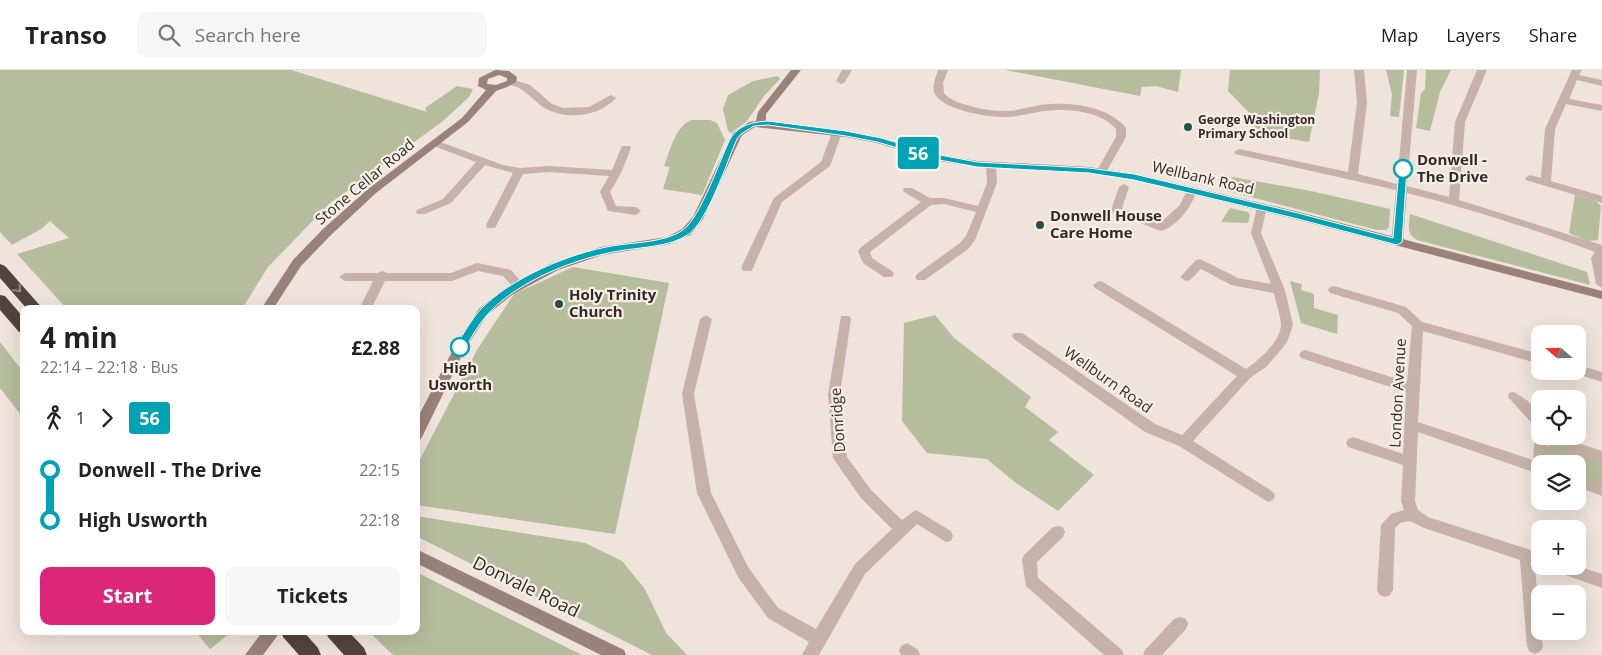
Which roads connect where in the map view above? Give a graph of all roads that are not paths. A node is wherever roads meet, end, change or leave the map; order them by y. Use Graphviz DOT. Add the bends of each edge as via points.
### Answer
graph roads {
  1 [pos="796,70"];
  2 [pos="847,70"];
  3 [pos="943,70"];
  4 [pos="1358,70"];
  5 [pos="1412,70"];
  6 [pos="1482,70"];
  7 [pos="1576,74"];
  8 [pos="509,75"];
  9 [pos="841,81"];
  10 [pos="1602,83"];
  11 [pos="493,88"];
  12 [pos="612,98"];
  13 [pos="1562,100"];
  14 [pos="1602,108"];
  15 [pos="761,123"];
  16 [pos="837,132"];
  17 [pos="435,143"];
  18 [pos="626,148"];
  19 [pos="1239,152"];
  20 [pos="483,161"];
  21 [pos="991,165"];
  22 [pos="520,171"];
  23 [pos="1101,172"];
  24 [pos="616,174"];
  25 [pos="1353,175"];
  26 [pos="1530,178"];
  27 [pos="1546,182"];
  28 [pos="1124,187"];
  29 [pos="1402,187"];
  30 [pos="908,190"];
  31 [pos="1192,190"];
  32 [pos="1602,200"];
  33 [pos="1454,201"];
  34 [pos="928,202"];
  35 [pos="1262,207"];
  36 [pos="982,210"];
  37 [pos="421,212"];
  38 [pos="636,212"];
  39 [pos="491,226"];
  40 [pos="1397,242"];
  41 [pos="1602,250"];
  42 [pos="747,268"];
  43 [pos="0,269"];
  44 [pos="888,274"];
  45 [pos="382,275"];
  46 [pos="1186,276"];
  47 [pos="345,277"];
  48 [pos="921,277"];
  49 [pos="1602,284"];
  50 [pos="518,285"];
  51 [pos="1099,285"];
  52 [pos="1280,290"];
  53 [pos="1334,290"];
  54 [pos="1602,295"];
  55 [pos="0,300"];
  56 [pos="32,305"];
  57 [pos="270,305"];
  58 [pos="367,305"];
  59 [pos="706,319"];
  60 [pos="845,319"];
  61 [pos="20,323"];
  62 [pos="1418,325"];
  63 [pos="1018,336"];
  64 [pos="1305,355"];
  65 [pos="1531,356"];
  66 [pos="1586,372"];
  67 [pos="1246,376"];
  68 [pos="1602,377"];
  69 [pos="1412,389"];
  70 [pos="1514,397"];
  71 [pos="1531,410"];
  72 [pos="1412,425"];
  73 [pos="420,427"];
  74 [pos="1184,442"];
  75 [pos="1353,443"];
  76 [pos="1569,445"];
  77 [pos="1602,457"];
  78 [pos="1411,462"];
  79 [pos="1531,465"];
  80 [pos="1586,484"];
  81 [pos="1602,490"];
  82 [pos="1268,496"];
  83 [pos="1412,514"];
  84 [pos="902,529"];
  85 [pos="1058,532"];
  86 [pos="946,536"];
  87 [pos="1531,556"];
  88 [pos="420,558"];
  89 [pos="1534,575"];
  90 [pos="1585,575"];
  91 [pos="1602,581"];
  92 [pos="1385,590"];
  93 [pos="1180,624"];
  94 [pos="270,635"];
  95 [pos="293,635"];
  96 [pos="339,635"];
  97 [pos="819,640"];
  98 [pos="1535,646"];
  99 [pos="253,655"];
  100 [pos="310,655"];
  101 [pos="357,655"];
  102 [pos="618,655"];
  103 [pos="810,655"];
  104 [pos="1116,655"];
  105 [pos="1151,655"];
  1 -- 15 [label="street" via="760,114"];
  2 -- 9 [label="street"];
  3 -- 23 [label="street" via="938,87 941,96 959,106 1005,114 1043,108 1107,116 1121,128 1121,137"];
  4 -- 25 [label="street" via="1362,103"];
  5 -- 29 [label="street"];
  6 -- 33 [label="street" via="1460,122"];
  7 -- 10 [label="street"];
  7 -- 13 [label="street"];
  8 -- 11 [label="street" via="499,88"];
  8 -- 11 [label="street" via="498,72 482,80 483,86"];
  8 -- 12 [label="street" via="555,110 577,112 598,108"];
  11 -- 17 [label="street, Stone Cellar Road" via="465,120"];
  13 -- 14 [label="street"];
  13 -- 27 [label="street" via="1550,129"];
  15 -- 16 [label="street, Wellbank Road"];
  15 -- 50 [label="street" via="752,124 738,133 698,219 686,232 669,240 602,251 554,267"];
  16 -- 21 [label="street, Wellbank Road" via="939,158"];
  16 -- 42 [label="street" via="826,164 778,200"];
  17 -- 20 [label="street"];
  17 -- 57 [label="street, Stone Cellar Road" via="372,191 327,232 297,263"];
  18 -- 24 [label="street"];
  19 -- 25 [label="street"];
  20 -- 22 [label="street"];
  20 -- 37 [label="street" via="447,201"];
  21 -- 23 [label="street, Wellbank Road"];
  21 -- 36 [label="street" via="992,183"];
  22 -- 24 [label="street" via="549,169"];
  22 -- 39 [label="street"];
  23 -- 31 [label="street, Wellbank Road"];
  24 -- 38 [label="street" via="605,192 612,208"];
  25 -- 29 [label="street"];
  26 -- 27 [label="street"];
  27 -- 32 [label="street"];
  28 -- 31 [label="street" via="1114,213 1161,227 1183,211"];
  29 -- 33 [label="street"];
  29 -- 40 [label="street"];
  30 -- 34 [label="street"];
  31 -- 35 [label="street, Wellbank Road"];
  33 -- 41 [label="street"];
  34 -- 36 [label="street" via="944,201"];
  34 -- 44 [label="street" via="864,251 867,260"];
  35 -- 40 [label="street, Wellbank Road"];
  35 -- 52 [label="street" via="1256,232"];
  36 -- 48 [label="street" via="964,246"];
  40 -- 54 [label="street, Wellbank Road"];
  41 -- 49 [label="street" via="1597,258"];
  43 -- 56 [label="highway, one-way"];
  45 -- 47 [label="street"];
  45 -- 50 [label="street" via="452,276 477,267 507,273"];
  45 -- 58 [label="street"];
  46 -- 52 [label="street" via="1200,263 1235,282"];
  50 -- 73 [label="street" via="483,312 466,336"];
  51 -- 67 [label="street"];
  52 -- 67 [label="street" via="1287,325 1281,342 1262,364"];
  53 -- 62 [label="street" via="1402,310"];
  55 -- 61 [label="highway"];
  59 -- 97 [label="street" via="688,394 704,493 743,572 773,613"];
  60 -- 84 [label="street, Donridge" via="834,394 840,458 866,494"];
  62 -- 65 [label="street"];
  62 -- 69 [label="street, London Avenue"];
  63 -- 74 [label="street, Wellburn Road" via="1150,428"];
  64 -- 69 [label="street"];
  66 -- 68 [label="street"];
  67 -- 74 [label="street"];
  69 -- 72 [label="street, London Avenue"];
  70 -- 71 [label="street"];
  72 -- 78 [label="street, London Avenue"];
  72 -- 79 [label="street"];
  74 -- 82 [label="street, Wellburn Road"];
  75 -- 78 [label="street, London Avenue"];
  76 -- 77 [label="street"];
  78 -- 83 [label="street, London Avenue" via="1408,501"];
  80 -- 81 [label="street"];
  83 -- 87 [label="street" via="1424,522"];
  83 -- 92 [label="street" via="1396,518 1388,525"];
  84 -- 86 [label="street" via="916,516"];
  84 -- 97 [label="street" via="860,569"];
  85 -- 104 [label="street" via="1029,560 1031,581"];
  88 -- 102 [label="street, Donvale Road"];
  89 -- 98 [label="street"];
  90 -- 91 [label="street"];
  93 -- 105 [label="street"];
  94 -- 99 [label="street"];
  95 -- 100 [label="highway"];
  96 -- 101 [label="highway"];
  97 -- 103 [label="street"];
}
